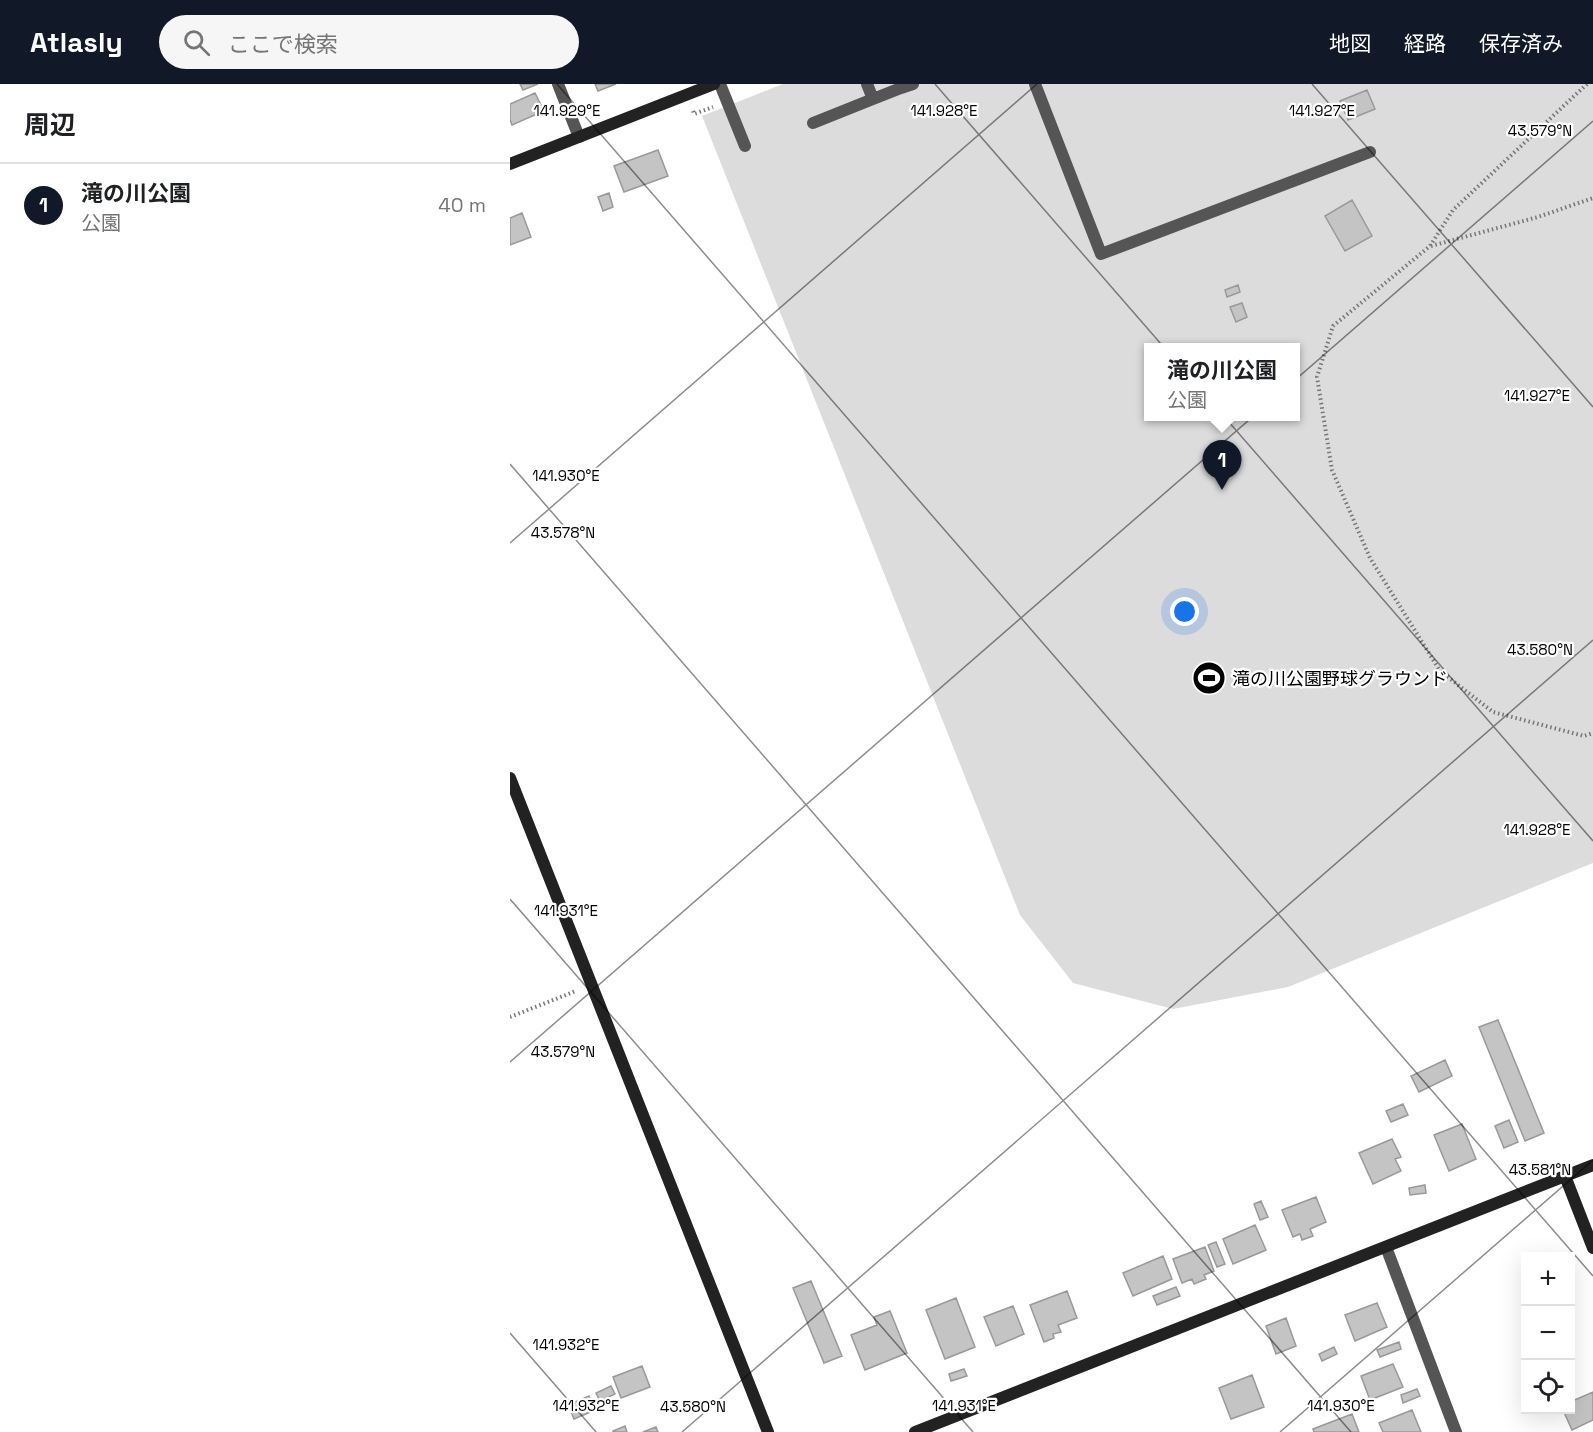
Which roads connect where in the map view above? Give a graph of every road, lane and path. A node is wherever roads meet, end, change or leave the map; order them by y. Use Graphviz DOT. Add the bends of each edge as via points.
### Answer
graph roads {
  1 [pos="558,84"];
  2 [pos="714,84"];
  3 [pos="720,84"];
  4 [pos="867,84"];
  5 [pos="1035,84"];
  6 [pos="1587,84"];
  7 [pos="905,86"];
  8 [pos="873,99"];
  9 [pos="813,123"];
  10 [pos="579,137"];
  11 [pos="745,146"];
  12 [pos="1370,152"];
  13 [pos="510,164"];
  14 [pos="1593,198"];
  15 [pos="1430,246"];
  16 [pos="1593,733"];
  17 [pos="510,778"];
  18 [pos="592,985"];
  19 [pos="510,1017"];
  20 [pos="1593,1165"];
  21 [pos="1565,1176"];
  22 [pos="1386,1247"];
  23 [pos="1593,1248"];
  24 [pos="768,1432"];
  25 [pos="915,1432"];
  26 [pos="1456,1432"];
  1 -- 10 [label="street"];
  2 -- 10 [label="street"];
  3 -- 11 [label="street"];
  4 -- 8 [label="street"];
  5 -- 12 [label="street" via="1101,254"];
  6 -- 15 [label="path" via="1453,210"];
  7 -- 8 [label="street"];
  8 -- 9 [label="street"];
  10 -- 13 [label="street"];
  14 -- 15 [label="path"];
  15 -- 16 [label="path" via="1333,326 1317,377 1332,470 1370,558 1440,671 1492,712 1584,736"];
  17 -- 18 [label="street"];
  18 -- 19 [label="path"];
  18 -- 24 [label="street"];
  20 -- 21 [label="street"];
  21 -- 22 [label="street"];
  21 -- 23 [label="street"];
  22 -- 25 [label="street"];
  22 -- 26 [label="street"];
}
